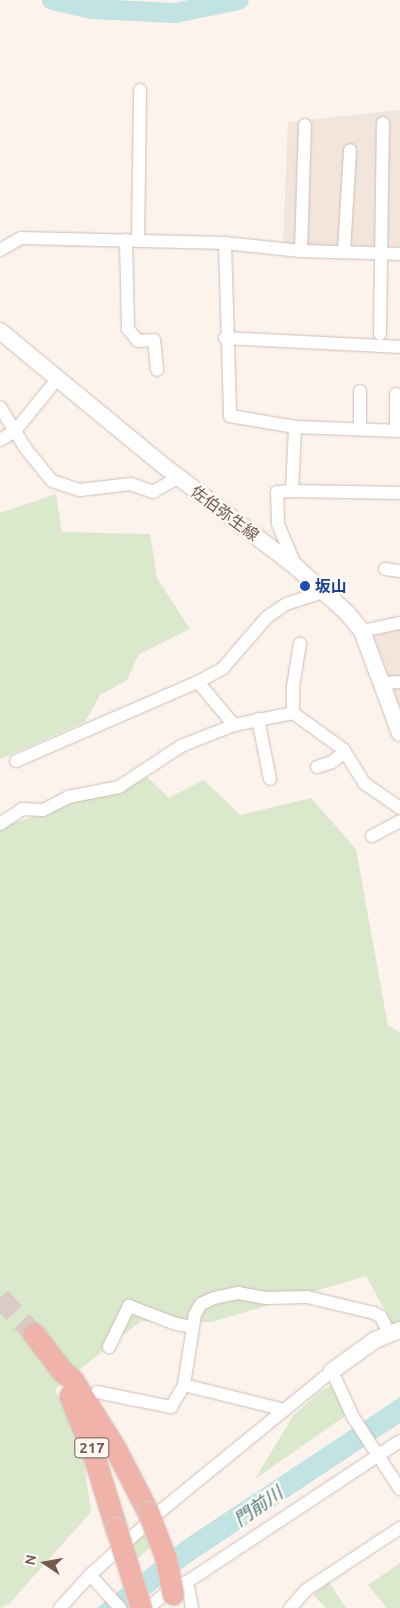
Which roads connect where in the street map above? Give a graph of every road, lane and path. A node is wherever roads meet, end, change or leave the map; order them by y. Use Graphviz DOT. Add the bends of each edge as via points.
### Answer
graph roads {
  1 [pos="140,90"];
  2 [pos="383,123"];
  3 [pos="305,125"];
  4 [pos="350,150"];
  5 [pos="132,241"];
  6 [pos="225,243"];
  7 [pos="0,250"];
  8 [pos="301,251"];
  9 [pos="344,252"];
  10 [pos="381,254"];
  11 [pos="400,254"];
  12 [pos="0,331"];
  13 [pos="380,334"];
  14 [pos="225,338"];
  15 [pos="400,347"];
  16 [pos="157,370"];
  17 [pos="58,378"];
  18 [pos="360,391"];
  19 [pos="396,394"];
  20 [pos="0,407"];
  21 [pos="295,427"];
  22 [pos="360,429"];
  23 [pos="14,430"];
  24 [pos="398,431"];
  25 [pos="0,440"];
  26 [pos="178,477"];
  27 [pos="292,491"];
  28 [pos="400,493"];
  29 [pos="295,566"];
  30 [pos="385,569"];
  31 [pos="400,571"];
  32 [pos="324,592"];
  33 [pos="400,623"];
  34 [pos="362,631"];
  35 [pos="300,644"];
  36 [pos="198,682"];
  37 [pos="400,682"];
  38 [pos="383,683"];
  39 [pos="293,713"];
  40 [pos="258,719"];
  41 [pos="234,725"];
  42 [pos="400,733"];
  43 [pos="345,752"];
  44 [pos="16,761"];
  45 [pos="317,767"];
  46 [pos="270,779"];
  47 [pos="400,808"];
  48 [pos="400,820"];
  49 [pos="0,824"];
  50 [pos="372,836"];
  51 [pos="193,1327"];
  52 [pos="394,1332"];
  53 [pos="34,1334"];
  54 [pos="109,1347"];
  55 [pos="62,1371"];
  56 [pos="332,1371"];
  57 [pos="184,1385"];
  58 [pos="98,1392"];
  59 [pos="285,1410"];
  60 [pos="400,1441"];
  61 [pos="379,1454"];
  62 [pos="400,1489"];
  63 [pos="400,1528"];
  64 [pos="90,1575"];
  65 [pos="178,1595"];
  66 [pos="60,1608"];
  67 [pos="120,1608"];
  68 [pos="141,1608"];
  69 [pos="148,1608"];
  70 [pos="192,1608"];
  71 [pos="290,1608"];
  1 -- 5 [label="street"];
  2 -- 10 [label="street"];
  3 -- 8 [label="street"];
  4 -- 9 [label="street"];
  5 -- 6 [label="street"];
  5 -- 7 [label="street" via="20,238"];
  5 -- 16 [label="street" via="128,329 138,341 154,340"];
  6 -- 8 [label="street"];
  6 -- 14 [label="street"];
  8 -- 9 [label="street"];
  9 -- 10 [label="street"];
  10 -- 11 [label="street"];
  10 -- 13 [label="street"];
  12 -- 17 [label="main road, 佐伯弥生線"];
  14 -- 15 [label="street"];
  14 -- 21 [label="street" via="230,416"];
  17 -- 23 [label="street"];
  17 -- 26 [label="main road, 佐伯弥生線"];
  18 -- 22 [label="street"];
  19 -- 24 [label="street"];
  20 -- 23 [label="street"];
  21 -- 22 [label="street"];
  21 -- 27 [label="street"];
  22 -- 24 [label="street"];
  23 -- 25 [label="street"];
  23 -- 26 [label="street" via="52,481 80,490 131,484 153,492"];
  26 -- 29 [label="main road, 佐伯弥生線"];
  27 -- 28 [label="street"];
  27 -- 29 [label="street" via="278,492 278,524"];
  29 -- 32 [label="main road, 佐伯弥生線"];
  30 -- 31 [label="street"];
  32 -- 34 [label="main road, 佐伯弥生線"];
  32 -- 36 [label="street" via="286,604 267,617 223,668"];
  33 -- 34 [label="street"];
  34 -- 38 [label="main road, 佐伯弥生線"];
  35 -- 39 [label="street" via="292,686"];
  36 -- 41 [label="street"];
  36 -- 44 [label="street"];
  37 -- 38 [label="street"];
  38 -- 42 [label="main road, 佐伯弥生線"];
  39 -- 40 [label="street"];
  39 -- 43 [label="street"];
  40 -- 41 [label="street"];
  40 -- 46 [label="street"];
  41 -- 49 [label="street" via="181,746 119,787 68,797 43,810 22,809"];
  43 -- 45 [label="street" via="332,762"];
  43 -- 47 [label="street" via="364,783"];
  48 -- 50 [label="street"];
  51 -- 52 [label="street" via="201,1304 238,1293 267,1298 308,1297 374,1313"];
  51 -- 54 [label="street" via="129,1306"];
  51 -- 57 [label="street"];
  52 -- 56 [label="main road"];
  53 -- 55 [label="highway, 217"];
  55 -- 65 [label="highway, 217, bridge" via="72,1379 115,1448 148,1512"];
  55 -- 68 [label="highway, 217, bridge" via="92,1450"];
  56 -- 59 [label="street"];
  56 -- 61 [label="street" via="353,1417"];
  57 -- 58 [label="street" via="176,1401 168,1408"];
  57 -- 59 [label="street"];
  59 -- 64 [label="street" via="163,1509"];
  60 -- 61 [label="street"];
  61 -- 62 [label="street"];
  61 -- 65 [label="street"];
  63 -- 71 [label="street" via="306,1590"];
  64 -- 66 [label="street"];
  64 -- 67 [label="street"];
  65 -- 69 [label="street" via="177,1584"];
  65 -- 70 [label="street"];
}
